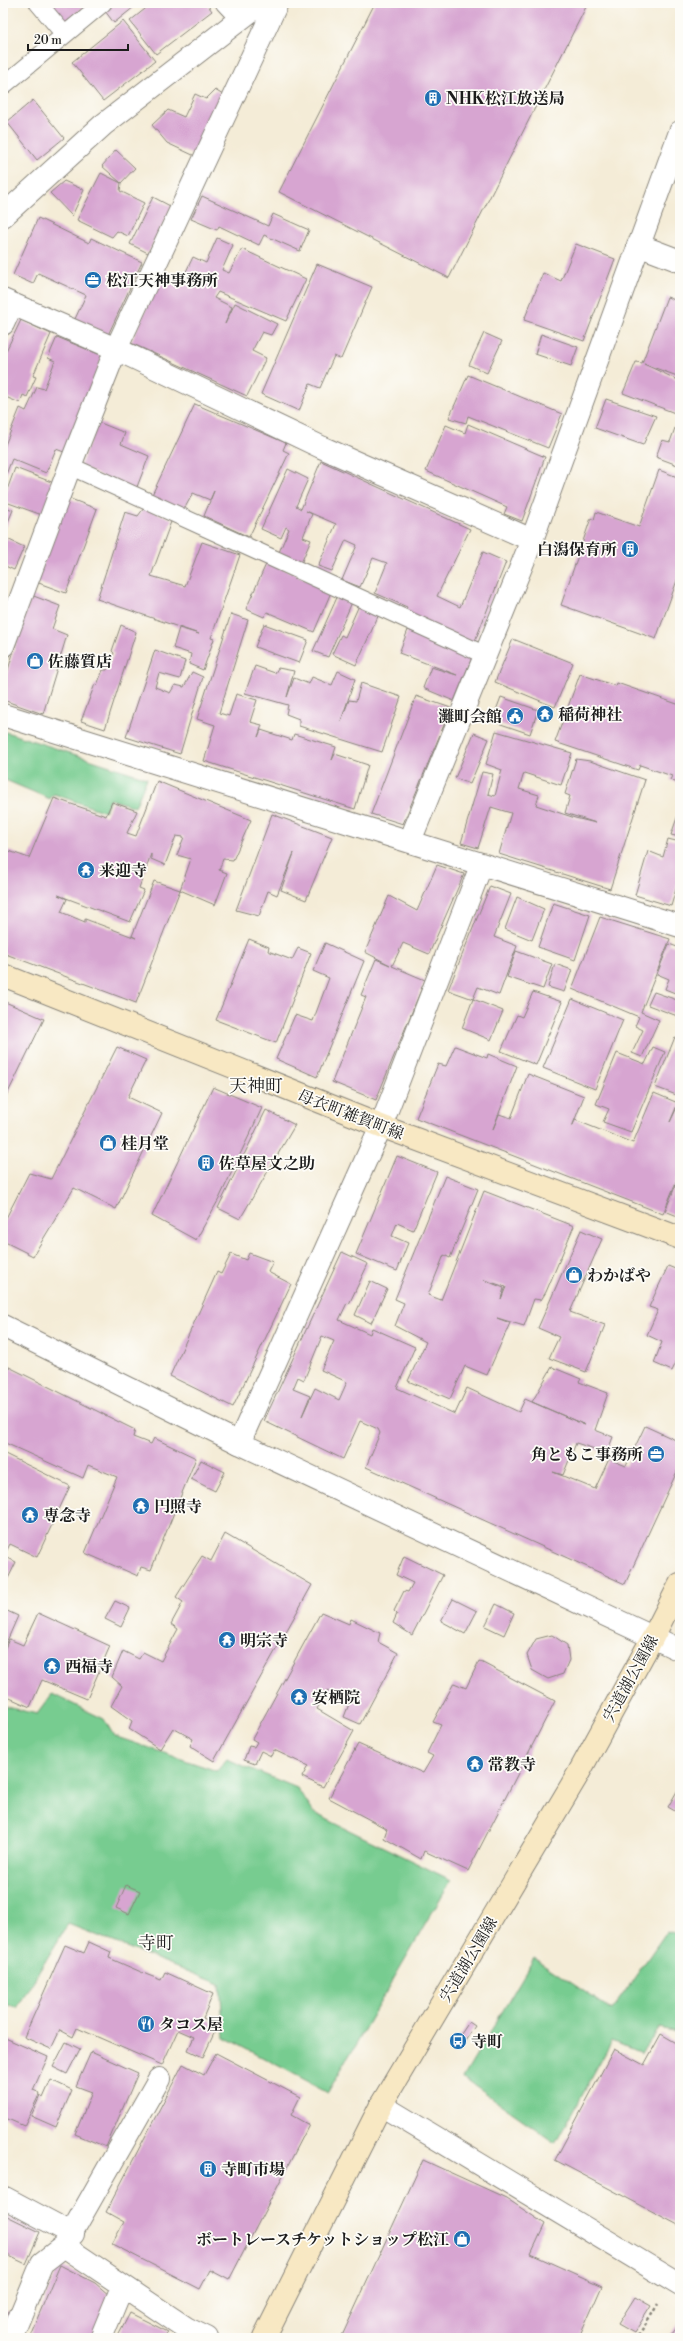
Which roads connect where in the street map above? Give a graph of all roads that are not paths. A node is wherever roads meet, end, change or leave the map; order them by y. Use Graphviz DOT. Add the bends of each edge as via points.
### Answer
graph roads {
  1 [pos="38,3"];
  2 [pos="103,3"];
  3 [pos="224,3"];
  4 [pos="260,3"];
  5 [pos="277,3"];
  6 [pos="239,19"];
  7 [pos="64,34"];
  8 [pos="3,86"];
  9 [pos="680,132"];
  10 [pos="3,216"];
  11 [pos="638,245"];
  12 [pos="680,261"];
  13 [pos="8,302"];
  14 [pos="3,324"];
  15 [pos="116,349"];
  16 [pos="70,466"];
  17 [pos="532,540"];
  18 [pos="3,646"];
  19 [pos="485,655"];
  20 [pos="3,715"];
  21 [pos="410,841"];
  22 [pos="481,866"];
  23 [pos="680,926"];
  24 [pos="3,975"];
  25 [pos="381,1126"];
  26 [pos="680,1238"];
  27 [pos="3,1326"];
  28 [pos="239,1442"];
  29 [pos="680,1584"];
  30 [pos="653,1637"];
  31 [pos="680,1650"];
  32 [pos="159,2079"];
  33 [pos="381,2105"];
  34 [pos="5,2198"];
  35 [pos="68,2240"];
  36 [pos="677,2282"];
  37 [pos="122,2287"];
  38 [pos="11,2338"];
  39 [pos="101,2338"];
  40 [pos="208,2338"];
  41 [pos="264,2338"];
  1 -- 7 [label="lane"];
  2 -- 7 [label="lane"];
  3 -- 6 [label="lane"];
  4 -- 6 [label="street"];
  5 -- 15 [label="street"];
  6 -- 10 [label="street" via="103,125"];
  7 -- 8 [label="lane"];
  9 -- 11 [label="street"];
  11 -- 12 [label="street"];
  11 -- 17 [label="street"];
  13 -- 14 [label="street"];
  13 -- 15 [label="street"];
  15 -- 16 [label="street"];
  15 -- 17 [label="street" via="321,447"];
  16 -- 18 [label="street"];
  16 -- 19 [label="lane"];
  17 -- 19 [label="street"];
  19 -- 21 [label="street"];
  20 -- 21 [label="street"];
  21 -- 22 [label="street"];
  22 -- 23 [label="street"];
  22 -- 25 [label="street"];
  24 -- 25 [label="main road, 母衣町雑賀町線"];
  25 -- 26 [label="main road, 母衣町雑賀町線"];
  25 -- 28 [label="street"];
  27 -- 28 [label="street"];
  28 -- 30 [label="street"];
  29 -- 30 [label="main road, 宍道湖公園線"];
  30 -- 31 [label="street"];
  30 -- 33 [label="main road, 宍道湖公園線" via="577,1776"];
  32 -- 35 [label="street"];
  33 -- 36 [label="street"];
  33 -- 41 [label="main road, 宍道湖公園線"];
  34 -- 35 [label="street"];
  35 -- 37 [label="street"];
  35 -- 38 [label="street" via="42,2263"];
  37 -- 39 [label="street"];
  37 -- 40 [label="street" via="186,2328"];
}
